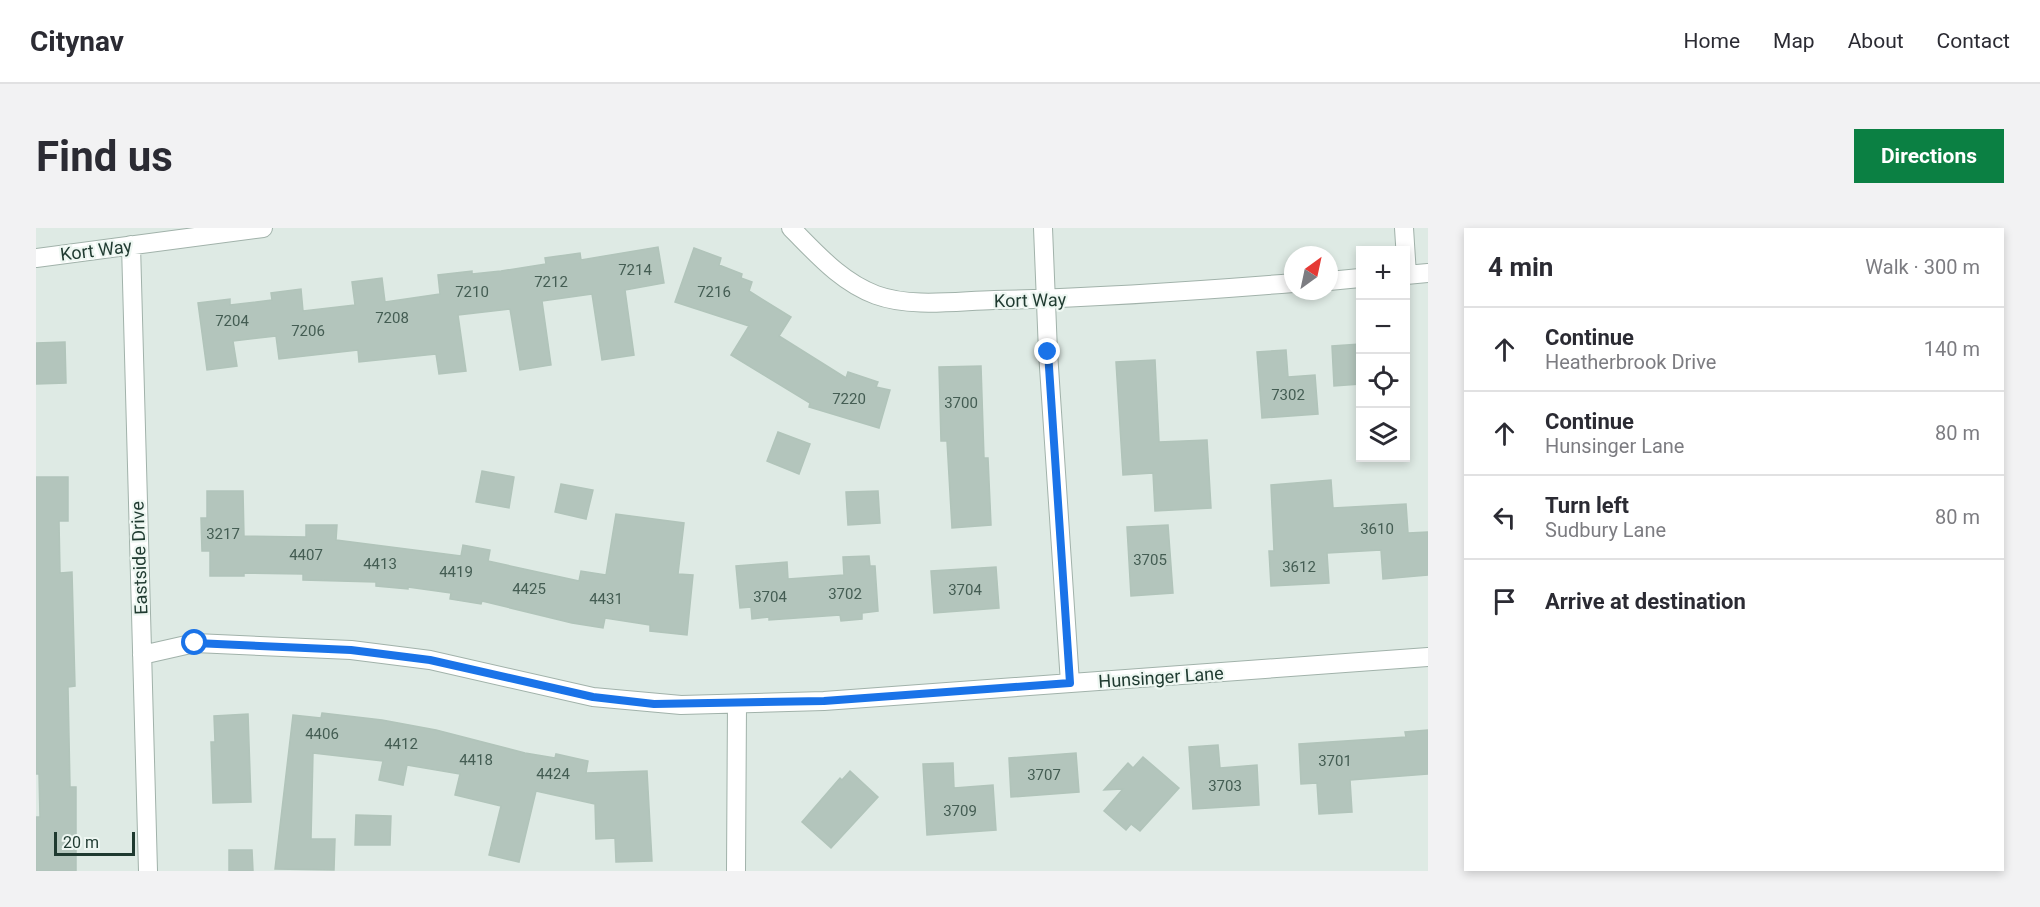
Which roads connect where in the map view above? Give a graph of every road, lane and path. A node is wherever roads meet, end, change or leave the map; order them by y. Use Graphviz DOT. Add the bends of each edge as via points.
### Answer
graph roads {
  1 [pos="263,228"];
  2 [pos="791,228"];
  3 [pos="1042,228"];
  4 [pos="1404,228"];
  5 [pos="131,245"];
  6 [pos="1405,246"];
  7 [pos="36,258"];
  8 [pos="1428,273"];
  9 [pos="1410,275"];
  10 [pos="1356,278"];
  11 [pos="1338,280"];
  12 [pos="1284,285"];
  13 [pos="1047,299"];
  14 [pos="142,655"];
  15 [pos="1428,657"];
  16 [pos="1070,683"];
  17 [pos="736,704"];
  18 [pos="148,871"];
  19 [pos="736,871"];
  1 -- 5 [label="street, Kort Way"];
  2 -- 13 [label="street, Kort Way" via="830,267 854,284 893,300"];
  3 -- 13 [label="street"];
  4 -- 6 [label="street"];
  5 -- 7 [label="street, Kort Way"];
  5 -- 14 [label="street, Eastside Drive"];
  8 -- 9 [label="street"];
  10 -- 11 [label="street"];
  12 -- 13 [label="street, Kort Way"];
  13 -- 16 [label="street"];
  14 -- 17 [label="street, Hunsinger Lane" via="195,643 351,650 430,660 593,697 654,704"];
  14 -- 18 [label="street, Eastside Drive"];
  15 -- 16 [label="street, Hunsinger Lane"];
  16 -- 17 [label="street, Hunsinger Lane"];
  17 -- 19 [label="street"];
}
